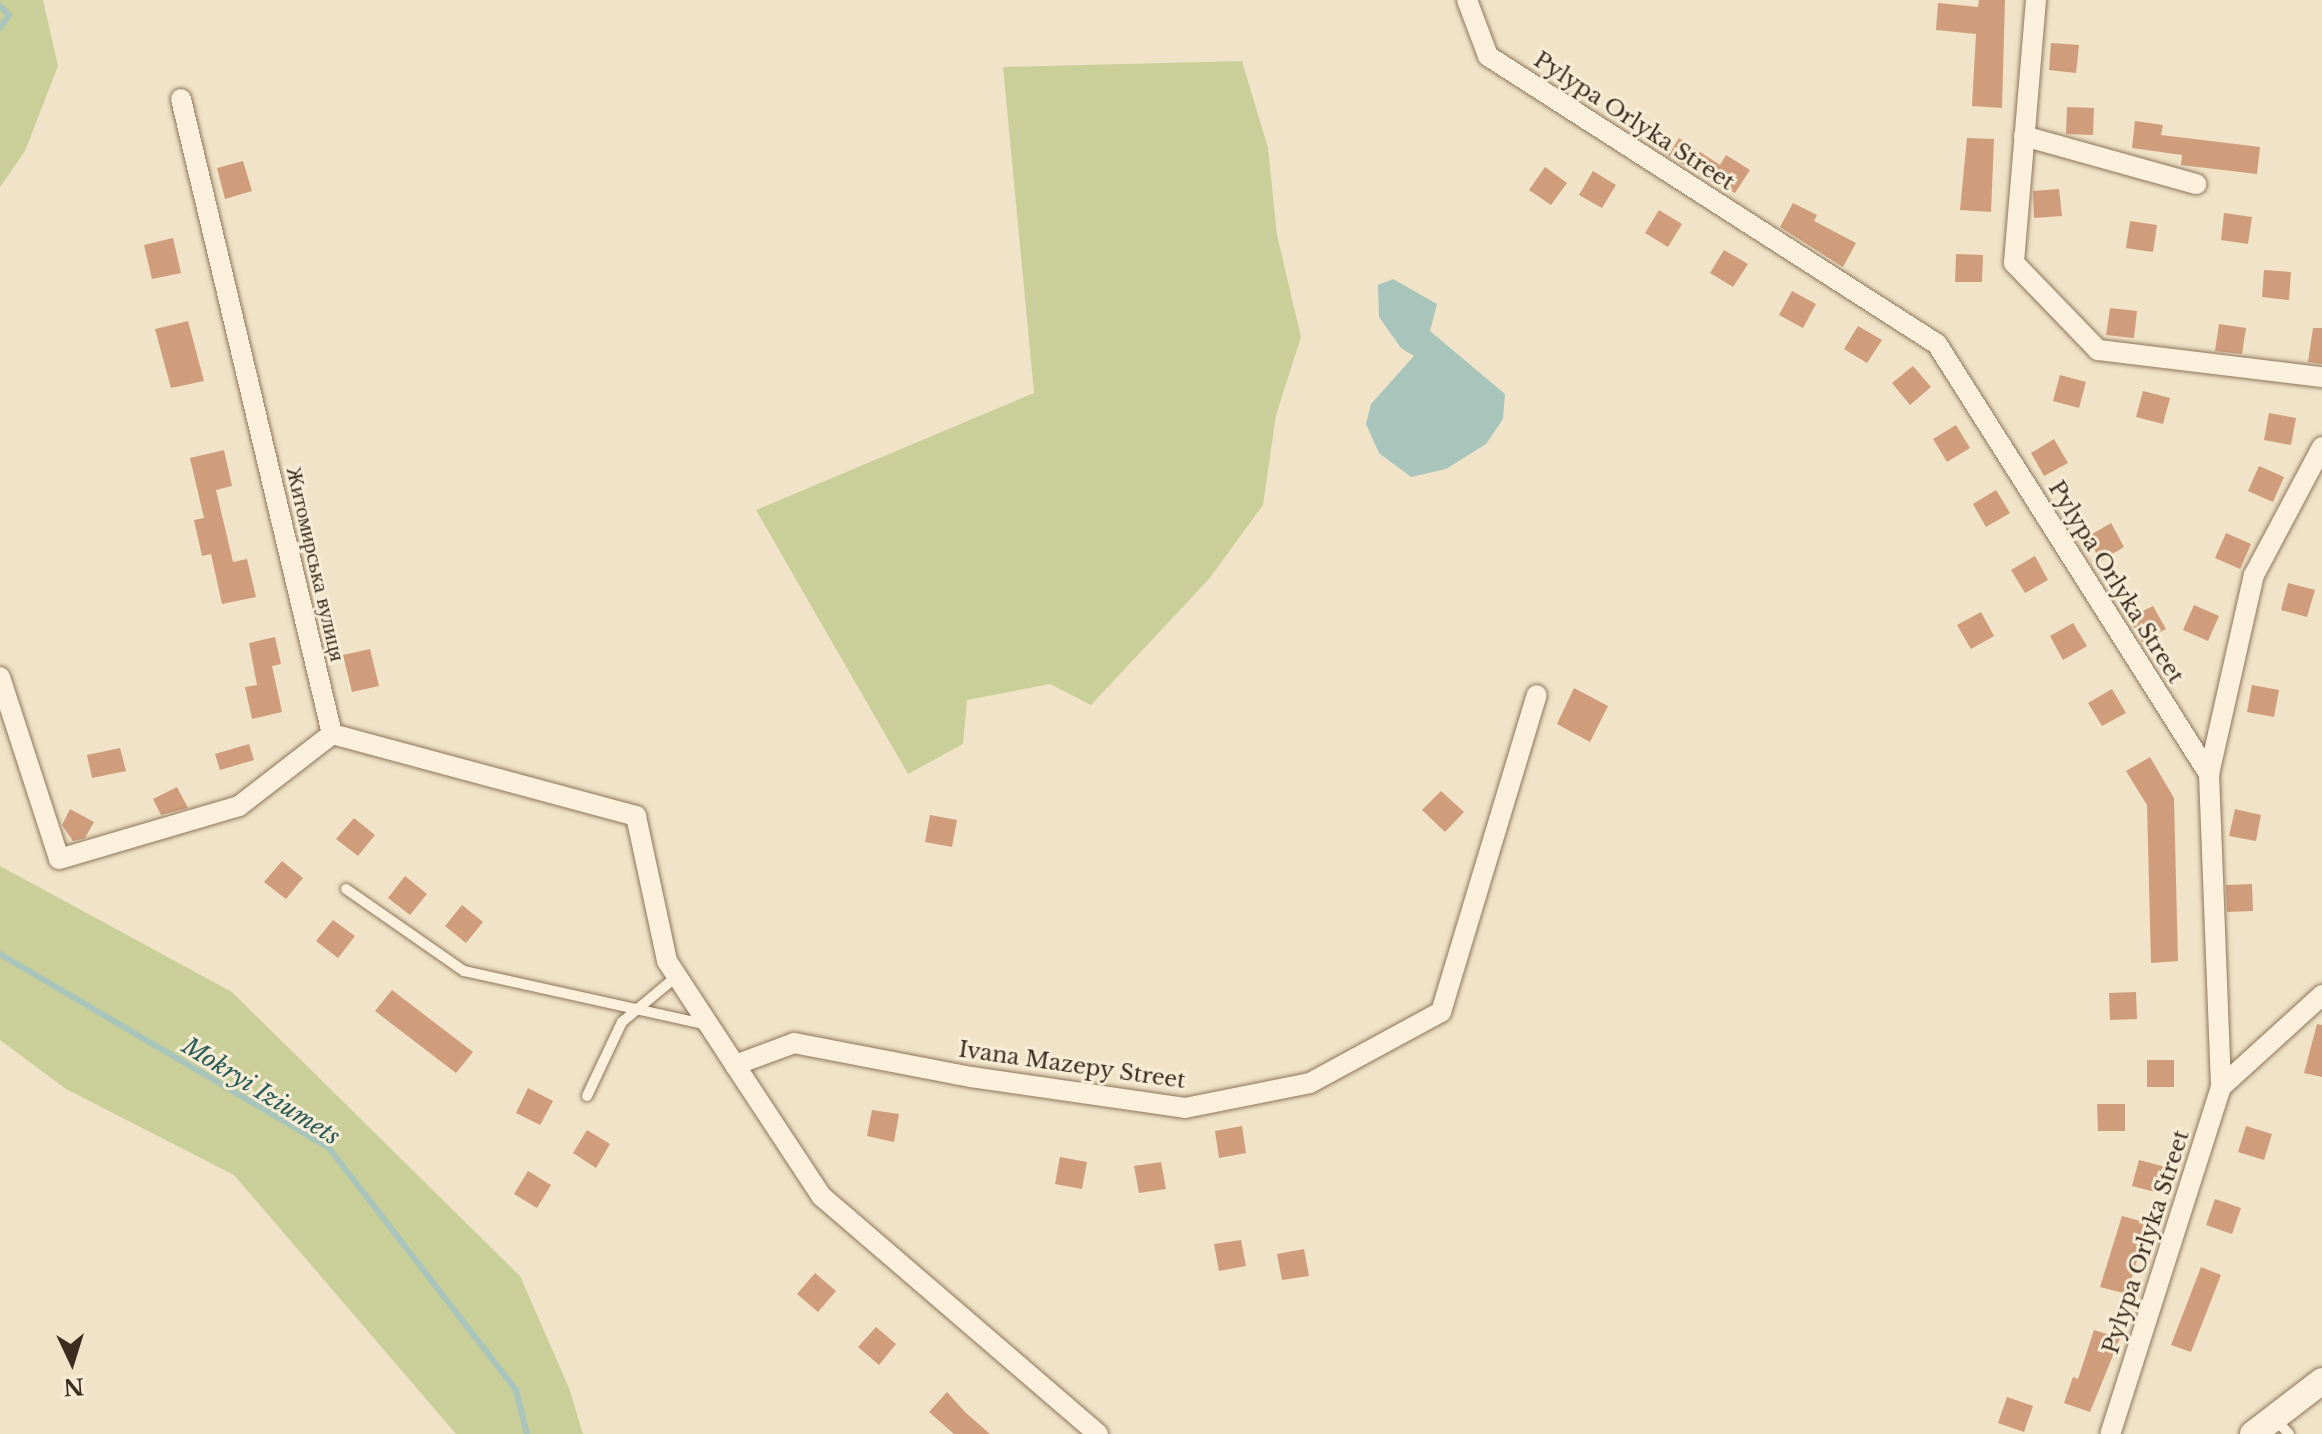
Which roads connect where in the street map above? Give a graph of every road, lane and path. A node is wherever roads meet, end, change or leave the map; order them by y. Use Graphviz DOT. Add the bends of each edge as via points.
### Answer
graph roads {
  1 [pos="1467,0"];
  2 [pos="2036,0"];
  3 [pos="181,99"];
  4 [pos="2024,136"];
  5 [pos="2196,184"];
  6 [pos="2322,377"];
  7 [pos="2322,447"];
  8 [pos="0,677"];
  9 [pos="1537,695"];
  10 [pos="332,734"];
  11 [pos="2209,774"];
  12 [pos="346,889"];
  13 [pos="677,976"];
  14 [pos="2322,995"];
  15 [pos="635,1011"];
  16 [pos="709,1025"];
  17 [pos="735,1065"];
  18 [pos="2221,1087"];
  19 [pos="587,1096"];
  20 [pos="2322,1381"];
  21 [pos="2283,1427"];
  22 [pos="1098,1434"];
  23 [pos="2110,1434"];
  24 [pos="2253,1434"];
  1 -- 11 [label="street, Pylypa Orlyka Street" via="1488,56 1937,344"];
  2 -- 4 [label="street"];
  3 -- 10 [label="street, Житомирська вулиця"];
  4 -- 5 [label="street"];
  4 -- 6 [label="street" via="2014,263 2098,350"];
  7 -- 11 [label="street" via="2254,575"];
  8 -- 10 [label="street" via="59,859 239,806"];
  9 -- 17 [label="street, Ivana Mazepy Street" via="1441,1012 1310,1083 1185,1108 971,1077 794,1043"];
  10 -- 13 [label="street" via="636,816 667,961"];
  11 -- 18 [label="street, Pylypa Orlyka Street"];
  12 -- 15 [label="lane" via="464,971"];
  13 -- 15 [label="lane"];
  13 -- 16 [label="street"];
  14 -- 18 [label="street"];
  15 -- 16 [label="lane"];
  15 -- 19 [label="lane" via="622,1022"];
  16 -- 17 [label="street"];
  17 -- 22 [label="street" via="822,1197"];
  18 -- 23 [label="street, Pylypa Orlyka Street"];
  20 -- 21 [label="street"];
  21 -- 24 [label="street"];
}
